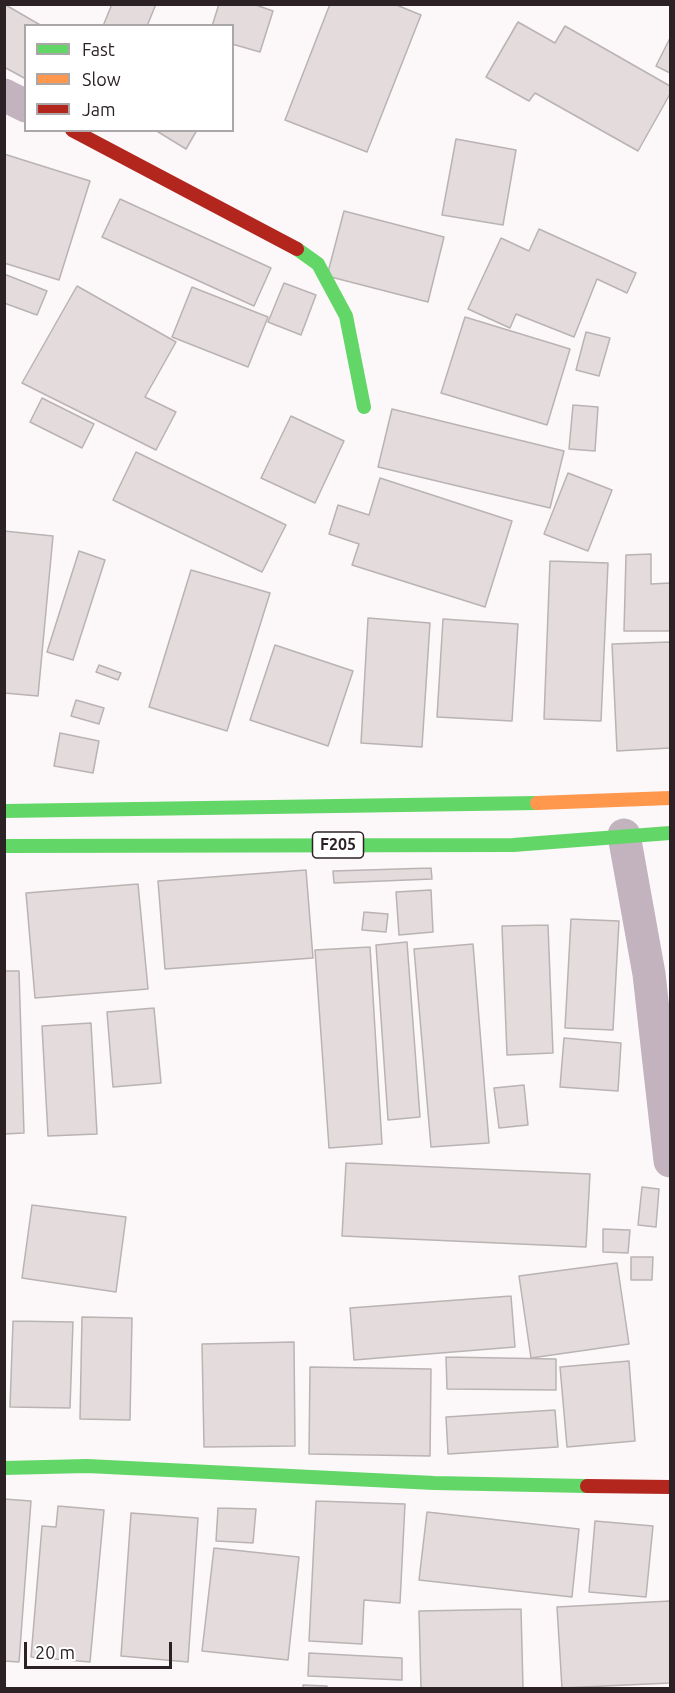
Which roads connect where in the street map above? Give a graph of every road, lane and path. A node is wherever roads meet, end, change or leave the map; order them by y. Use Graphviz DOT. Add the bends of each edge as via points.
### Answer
graph roads {
  1 [pos="4,95"];
  2 [pos="24,105"];
  3 [pos="76,132"];
  4 [pos="364,407"];
  5 [pos="670,798"];
  6 [pos="4,811"];
  7 [pos="670,833"];
  8 [pos="624,835"];
  9 [pos="4,846"];
  10 [pos="670,1161"];
  11 [pos="4,1468"];
  12 [pos="670,1487"];
  1 -- 2 [label="street"];
  3 -- 4 [label="main road" via="303,252 318,264 346,316"];
  5 -- 6 [label="main road, F205"];
  7 -- 8 [label="main road, F205"];
  8 -- 9 [label="main road, F205" via="513,845"];
  8 -- 10 [label="street" via="649,974"];
  11 -- 12 [label="main road" via="87,1466 434,1483"];
}
